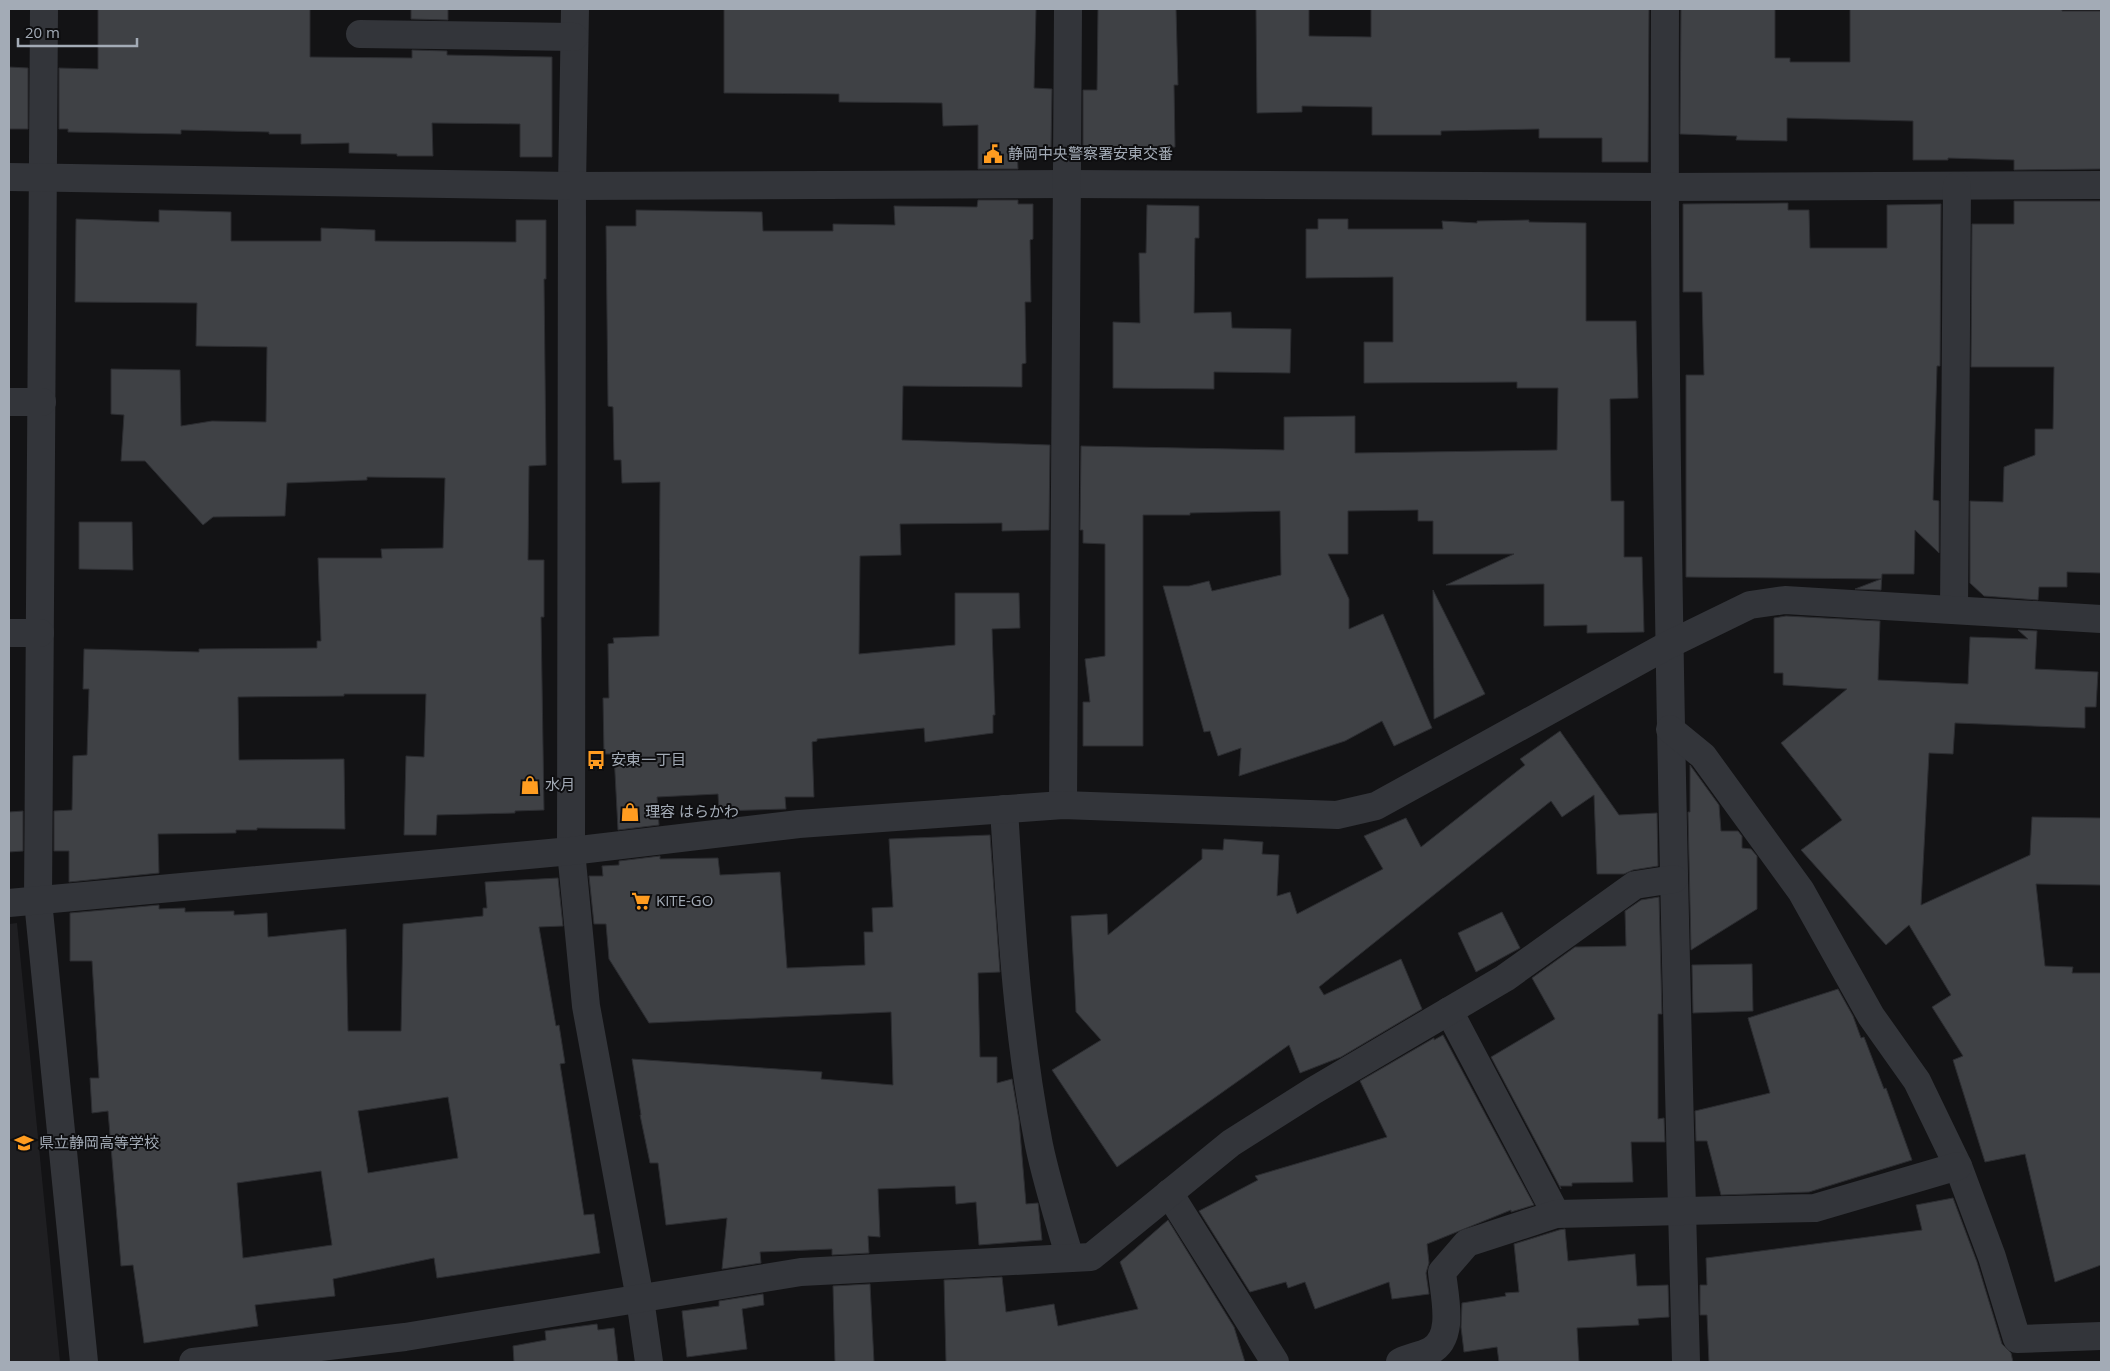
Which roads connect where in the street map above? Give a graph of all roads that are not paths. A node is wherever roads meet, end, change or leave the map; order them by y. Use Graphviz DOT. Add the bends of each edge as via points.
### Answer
graph roads {
  1 [pos="44,9"];
  2 [pos="575,9"];
  3 [pos="1068,9"];
  4 [pos="1665,9"];
  5 [pos="360,34"];
  6 [pos="574,37"];
  7 [pos="9,177"];
  8 [pos="44,177"];
  9 [pos="1067,184"];
  10 [pos="2101,185"];
  11 [pos="572,186"];
  12 [pos="1957,186"];
  13 [pos="1664,187"];
  14 [pos="9,402"];
  15 [pos="42,402"];
  16 [pos="1954,610"];
  17 [pos="2101,619"];
  18 [pos="9,633"];
  19 [pos="40,633"];
  20 [pos="1668,646"];
  21 [pos="1670,729"];
  22 [pos="1063,805"];
  23 [pos="1004,809"];
  24 [pos="570,851"];
  25 [pos="1674,879"];
  26 [pos="38,901"];
  27 [pos="9,903"];
  28 [pos="1449,1011"];
  29 [pos="1958,1166"];
  30 [pos="1169,1193"];
  31 [pos="1682,1210"];
  32 [pos="1556,1214"];
  33 [pos="1070,1258"];
  34 [pos="640,1299"];
  35 [pos="2101,1336"];
  36 [pos="84,1362"];
  37 [pos="193,1362"];
  38 [pos="649,1362"];
  39 [pos="1275,1362"];
  40 [pos="1400,1362"];
  41 [pos="1686,1362"];
  1 -- 8 [label="street"];
  2 -- 6 [label="street"];
  3 -- 9 [label="street"];
  4 -- 13 [label="street"];
  5 -- 6 [label="street"];
  6 -- 11 [label="street"];
  7 -- 8 [label="street"];
  8 -- 11 [label="street"];
  8 -- 15 [label="street"];
  9 -- 11 [label="street"];
  9 -- 13 [label="street"];
  9 -- 22 [label="street"];
  10 -- 12 [label="street"];
  11 -- 24 [label="street"];
  12 -- 13 [label="street"];
  12 -- 16 [label="street"];
  13 -- 20 [label="street"];
  14 -- 15 [label="street"];
  15 -- 19 [label="street"];
  16 -- 17 [label="street"];
  16 -- 20 [label="street" via="1785,600 1750,604"];
  18 -- 19 [label="street"];
  19 -- 26 [label="street"];
  20 -- 21 [label="street"];
  20 -- 22 [label="street" via="1376,806 1337,815"];
  21 -- 25 [label="street"];
  21 -- 29 [label="street" via="1704,756 1801,891 1871,1016 1917,1081"];
  22 -- 23 [label="street"];
  23 -- 24 [label="street" via="799,824"];
  23 -- 33 [label="street" via="1023,1049 1039,1146"];
  24 -- 26 [label="street"];
  24 -- 34 [label="street" via="586,1006"];
  25 -- 28 [label="street" via="1635,885 1505,978"];
  25 -- 31 [label="street"];
  26 -- 27 [label="street"];
  26 -- 36 [label="street"];
  28 -- 30 [label="street" via="1231,1143"];
  28 -- 32 [label="street"];
  29 -- 31 [label="street" via="1816,1208"];
  29 -- 35 [label="street" via="1992,1257 2017,1339"];
  30 -- 33 [label="street" via="1091,1257"];
  30 -- 39 [label="street"];
  31 -- 32 [label="street"];
  31 -- 41 [label="street"];
  32 -- 40 [label="street" via="1467,1243 1442,1272 1446,1322 1442,1340 1431,1351"];
  33 -- 34 [label="street" via="801,1272"];
  34 -- 37 [label="street" via="406,1337"];
  34 -- 38 [label="street"];
}
